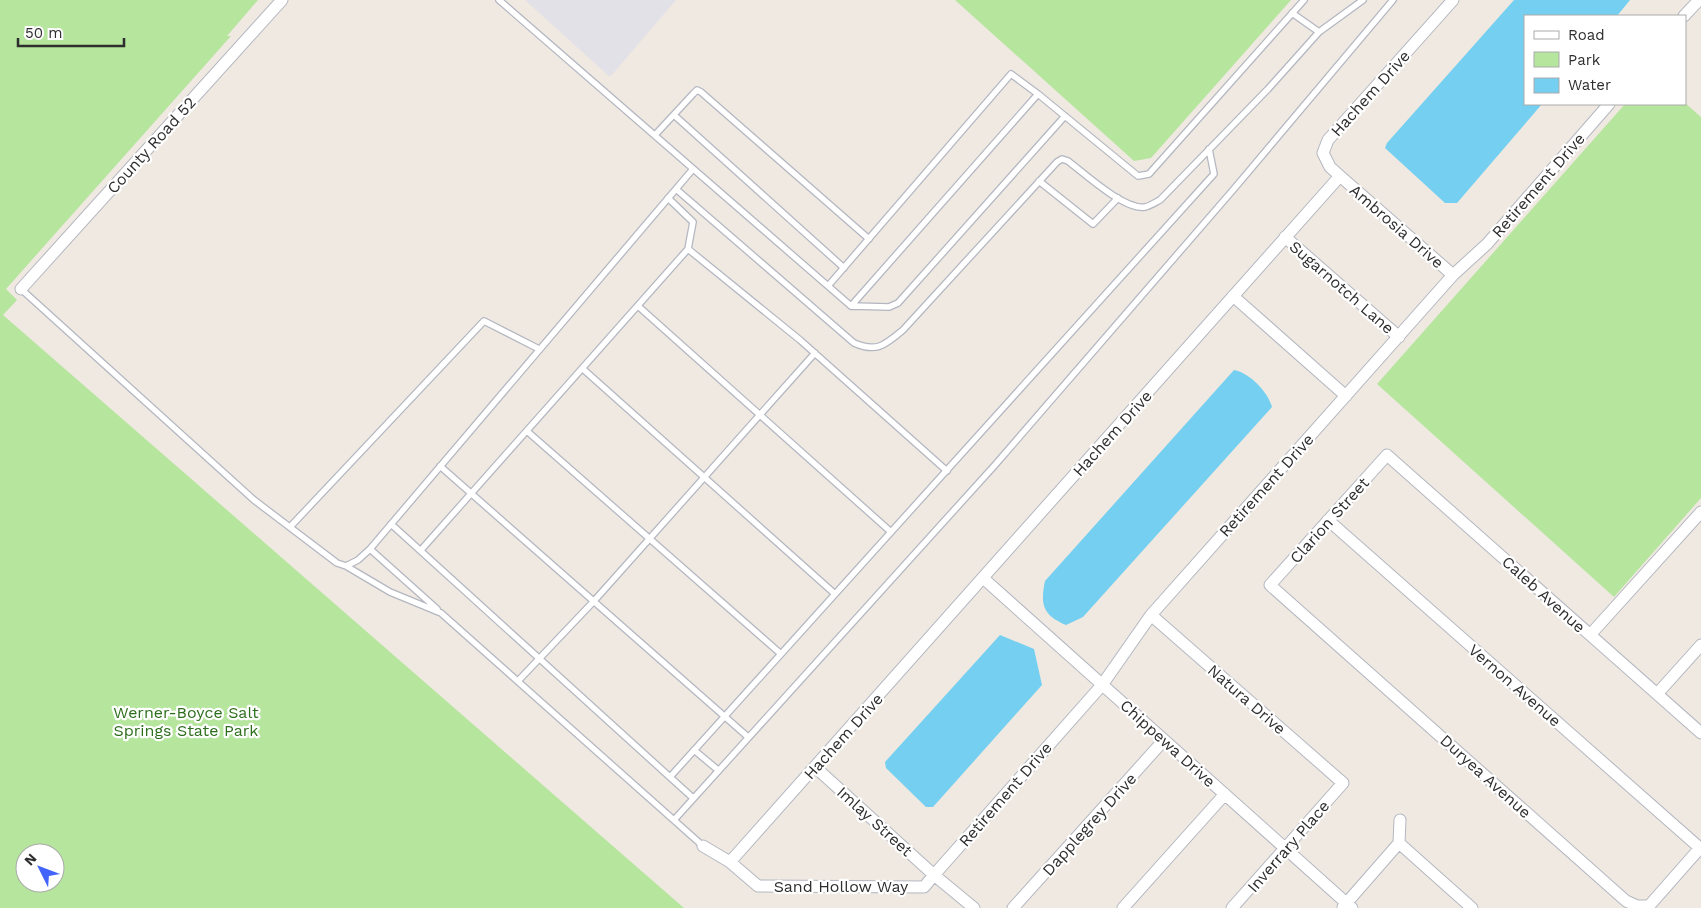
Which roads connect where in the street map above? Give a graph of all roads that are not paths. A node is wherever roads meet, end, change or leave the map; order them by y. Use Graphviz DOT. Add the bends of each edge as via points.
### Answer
graph roads {
  1 [pos="282,0"];
  2 [pos="500,0"];
  3 [pos="1304,0"];
  4 [pos="1363,0"];
  5 [pos="1393,0"];
  6 [pos="1452,0"];
  7 [pos="1699,0"];
  8 [pos="1292,13"];
  9 [pos="1685,15"];
  10 [pos="1319,32"];
  11 [pos="1038,94"];
  12 [pos="1607,105"];
  13 [pos="674,115"];
  14 [pos="1065,116"];
  15 [pos="655,135"];
  16 [pos="1209,149"];
  17 [pos="693,169"];
  18 [pos="1340,176"];
  19 [pos="1039,181"];
  20 [pos="676,188"];
  21 [pos="668,198"];
  22 [pos="1118,198"];
  23 [pos="1286,238"];
  24 [pos="868,240"];
  25 [pos="688,249"];
  26 [pos="844,268"];
  27 [pos="1453,275"];
  28 [pos="828,286"];
  29 [pos="21,289"];
  30 [pos="1233,296"];
  31 [pos="638,306"];
  32 [pos="851,306"];
  33 [pos="1399,337"];
  34 [pos="539,349"];
  35 [pos="815,353"];
  36 [pos="583,369"];
  37 [pos="1346,396"];
  38 [pos="760,414"];
  39 [pos="528,432"];
  40 [pos="1387,455"];
  41 [pos="440,466"];
  42 [pos="946,471"];
  43 [pos="704,478"];
  44 [pos="473,494"];
  45 [pos="1701,512"];
  46 [pos="1328,520"];
  47 [pos="391,524"];
  48 [pos="290,527"];
  49 [pos="891,532"];
  50 [pos="650,538"];
  51 [pos="370,548"];
  52 [pos="421,550"];
  53 [pos="346,566"];
  54 [pos="983,578"];
  55 [pos="1270,585"];
  56 [pos="835,594"];
  57 [pos="594,601"];
  58 [pos="442,613"];
  59 [pos="1151,615"];
  60 [pos="1590,635"];
  61 [pos="1701,645"];
  62 [pos="781,654"];
  63 [pos="540,659"];
  64 [pos="518,681"];
  65 [pos="1102,685"];
  66 [pos="1657,694"];
  67 [pos="724,717"];
  68 [pos="1701,733"];
  69 [pos="748,737"];
  70 [pos="1164,740"];
  71 [pos="694,750"];
  72 [pos="815,767"];
  73 [pos="718,770"];
  74 [pos="670,777"];
  75 [pos="1343,783"];
  76 [pos="1224,794"];
  77 [pos="693,798"];
  78 [pos="674,820"];
  79 [pos="1400,820"];
  80 [pos="1399,843"];
  81 [pos="703,846"];
  82 [pos="1286,848"];
  83 [pos="1700,848"];
  84 [pos="730,862"];
  85 [pos="934,875"];
  86 [pos="1347,906"];
  87 [pos="974,908"];
  88 [pos="1014,908"];
  89 [pos="1123,908"];
  90 [pos="1232,908"];
  91 [pos="1472,908"];
  1 -- 29 [label="street, County Road 52"];
  2 -- 15 [label="lane"];
  3 -- 8 [label="lane"];
  4 -- 10 [label="lane"];
  5 -- 69 [label="lane" via="1001,458"];
  6 -- 18 [label="street, Hachem Drive" via="1328,140 1323,153 1330,167"];
  7 -- 9 [label="street"];
  8 -- 10 [label="lane"];
  8 -- 14 [label="lane" via="1149,174 1138,176"];
  10 -- 16 [label="lane"];
  11 -- 14 [label="lane"];
  11 -- 24 [label="lane" via="1011,74"];
  11 -- 32 [label="lane"];
  12 -- 27 [label="street, Retirement Drive" via="1487,244"];
  13 -- 15 [label="lane"];
  13 -- 24 [label="lane" via="692,94 697,90 701,92"];
  13 -- 26 [label="lane"];
  14 -- 32 [label="lane" via="898,303 889,307"];
  15 -- 17 [label="lane"];
  16 -- 22 [label="lane" via="1160,200 1146,207 1132,206"];
  16 -- 42 [label="lane" via="1214,174"];
  17 -- 20 [label="lane"];
  17 -- 28 [label="lane"];
  18 -- 23 [label="street, Hachem Drive"];
  18 -- 27 [label="street, Ambrosia Drive"];
  19 -- 20 [label="lane" via="903,330 886,344 869,349 854,343"];
  19 -- 22 [label="lane" via="1057,162 1068,161"];
  19 -- 22 [label="lane" via="1093,224"];
  20 -- 21 [label="lane"];
  21 -- 25 [label="lane" via="693,222"];
  21 -- 34 [label="lane"];
  23 -- 30 [label="street, Hachem Drive"];
  23 -- 33 [label="street, Sugarnotch Lane"];
  24 -- 26 [label="lane"];
  25 -- 31 [label="lane"];
  25 -- 35 [label="lane"];
  26 -- 28 [label="lane"];
  27 -- 33 [label="street, Retirement Drive"];
  28 -- 32 [label="lane"];
  29 -- 48 [label="lane" via="254,500"];
  30 -- 37 [label="street"];
  30 -- 54 [label="street, Hachem Drive"];
  31 -- 36 [label="lane"];
  31 -- 38 [label="lane"];
  33 -- 37 [label="street, Retirement Drive"];
  34 -- 41 [label="lane"];
  34 -- 48 [label="lane" via="484,321"];
  35 -- 38 [label="lane"];
  35 -- 42 [label="lane"];
  36 -- 39 [label="lane"];
  36 -- 43 [label="lane"];
  37 -- 59 [label="street, Retirement Drive"];
  38 -- 43 [label="lane"];
  38 -- 49 [label="lane"];
  39 -- 44 [label="lane"];
  39 -- 50 [label="lane"];
  40 -- 46 [label="street, Clarion Street"];
  40 -- 60 [label="street, Caleb Avenue"];
  41 -- 44 [label="lane"];
  41 -- 47 [label="lane"];
  42 -- 49 [label="lane"];
  43 -- 50 [label="lane"];
  43 -- 56 [label="lane"];
  44 -- 52 [label="lane"];
  44 -- 57 [label="lane"];
  45 -- 60 [label="street"];
  46 -- 55 [label="street, Clarion Street"];
  46 -- 83 [label="street, Vernon Avenue"];
  47 -- 51 [label="lane"];
  47 -- 52 [label="lane"];
  48 -- 53 [label="lane" via="337,563"];
  49 -- 56 [label="lane"];
  50 -- 57 [label="lane"];
  50 -- 62 [label="lane"];
  51 -- 53 [label="lane"];
  51 -- 58 [label="lane"];
  52 -- 63 [label="lane"];
  53 -- 58 [label="lane" via="390,592"];
  54 -- 65 [label="street, Chippewa Drive"];
  54 -- 72 [label="street, Hachem Drive"];
  55 -- 83 [label="street, Duryea Avenue" via="1626,901 1637,906 1650,906"];
  56 -- 62 [label="lane"];
  57 -- 63 [label="lane"];
  57 -- 67 [label="lane"];
  58 -- 64 [label="lane"];
  59 -- 65 [label="street, Retirement Drive"];
  59 -- 75 [label="street, Natura Drive"];
  60 -- 66 [label="street, Caleb Avenue"];
  61 -- 66 [label="street"];
  62 -- 67 [label="lane"];
  63 -- 64 [label="lane"];
  63 -- 74 [label="lane"];
  64 -- 78 [label="lane"];
  65 -- 70 [label="street, Chippewa Drive"];
  65 -- 85 [label="street, Retirement Drive"];
  66 -- 68 [label="street, Caleb Avenue"];
  67 -- 69 [label="lane"];
  67 -- 71 [label="lane"];
  69 -- 73 [label="lane"];
  70 -- 76 [label="street, Chippewa Drive"];
  70 -- 88 [label="street, Dapplegrey Drive"];
  71 -- 73 [label="lane"];
  71 -- 74 [label="lane"];
  72 -- 84 [label="street, Hachem Drive"];
  72 -- 85 [label="street, Imlay Street"];
  73 -- 77 [label="lane"];
  74 -- 77 [label="lane"];
  75 -- 82 [label="street, Inverrary Place"];
  76 -- 82 [label="street, Chippewa Drive"];
  76 -- 89 [label="street"];
  77 -- 78 [label="lane"];
  78 -- 81 [label="lane"];
  79 -- 80 [label="street"];
  80 -- 86 [label="street"];
  80 -- 91 [label="street"];
  81 -- 84 [label="street, Sand Hollow Way"];
  82 -- 86 [label="street, Chippewa Drive"];
  82 -- 90 [label="street, Inverrary Place"];
  84 -- 85 [label="street, Sand Hollow Way" via="758,886 924,887"];
  85 -- 87 [label="street"];
}
